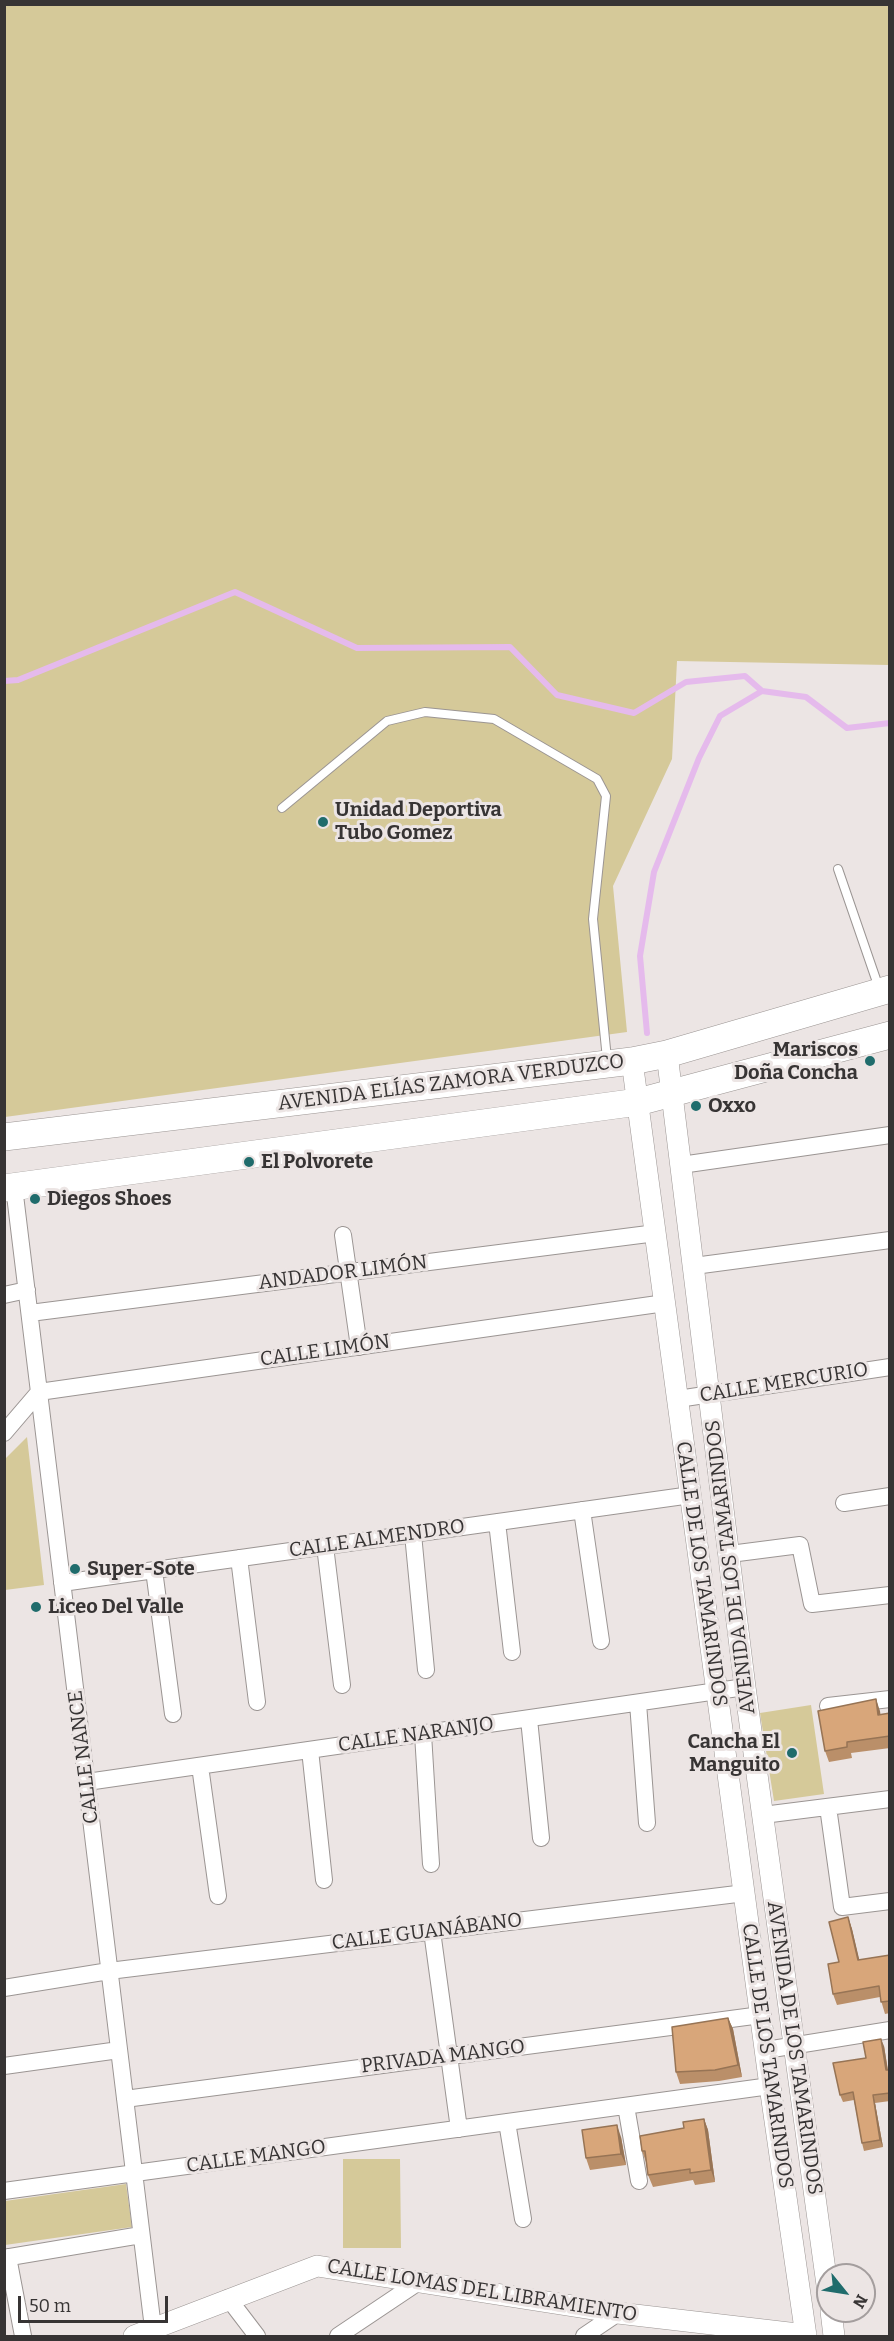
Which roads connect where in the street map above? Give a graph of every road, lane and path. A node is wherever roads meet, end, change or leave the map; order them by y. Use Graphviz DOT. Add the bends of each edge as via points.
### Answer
graph roads {
  1 [pos="282,808"];
  2 [pos="838,870"];
  3 [pos="885,990"];
  4 [pos="890,1035"];
  5 [pos="667,1054"];
  6 [pos="620,1063"];
  7 [pos="672,1094"];
  8 [pos="638,1102"];
  9 [pos="890,1135"];
  10 [pos="4,1137"];
  11 [pos="681,1166"];
  12 [pos="9,1187"];
  13 [pos="656,1233"];
  14 [pos="343,1235"];
  15 [pos="890,1240"];
  16 [pos="694,1266"];
  17 [pos="348,1272"];
  18 [pos="27,1290"];
  19 [pos="4,1295"];
  20 [pos="665,1303"];
  21 [pos="30,1313"];
  22 [pos="358,1347"];
  23 [pos="890,1367"];
  24 [pos="39,1392"];
  25 [pos="710,1394"];
  26 [pos="678,1399"];
  27 [pos="4,1433"];
  28 [pos="691,1495"];
  29 [pos="890,1496"];
  30 [pos="844,1503"];
  31 [pos="582,1510"];
  32 [pos="497,1522"];
  33 [pos="413,1534"];
  34 [pos="326,1546"];
  35 [pos="730,1554"];
  36 [pos="238,1558"];
  37 [pos="154,1570"];
  38 [pos="62,1582"];
  39 [pos="890,1595"];
  40 [pos="601,1641"];
  41 [pos="512,1652"];
  42 [pos="426,1670"];
  43 [pos="342,1685"];
  44 [pos="745,1688"];
  45 [pos="717,1691"];
  46 [pos="890,1699"];
  47 [pos="257,1702"];
  48 [pos="638,1703"];
  49 [pos="828,1706"];
  50 [pos="173,1714"];
  51 [pos="529,1719"];
  52 [pos="423,1734"];
  53 [pos="310,1750"];
  54 [pos="200,1766"];
  55 [pos="87,1782"];
  56 [pos="890,1799"];
  57 [pos="828,1807"];
  58 [pos="763,1815"];
  59 [pos="647,1823"];
  60 [pos="542,1838"];
  61 [pos="431,1864"];
  62 [pos="324,1880"];
  63 [pos="745,1893"];
  64 [pos="218,1896"];
  65 [pos="890,1901"];
  66 [pos="432,1931"];
  67 [pos="109,1971"];
  68 [pos="4,1988"];
  69 [pos="761,2015"];
  70 [pos="890,2030"];
  71 [pos="793,2044"];
  72 [pos="119,2050"];
  73 [pos="766,2050"];
  74 [pos="449,2056"];
  75 [pos="4,2066"];
  76 [pos="770,2086"];
  77 [pos="125,2099"];
  78 [pos="626,2106"];
  79 [pos="507,2122"];
  80 [pos="459,2129"];
  81 [pos="134,2173"];
  82 [pos="639,2181"];
  83 [pos="4,2191"];
  84 [pos="523,2219"];
  85 [pos="141,2235"];
  86 [pos="6,2258"];
  87 [pos="824,2263"];
  88 [pos="420,2280"];
  89 [pos="228,2298"];
  90 [pos="618,2313"];
  91 [pos="143,2332"];
  92 [pos="806,2336"];
  93 [pos="23,2337"];
  94 [pos="257,2337"];
  95 [pos="338,2337"];
  96 [pos="584,2337"];
  1 -- 6 [label="lane" via="387,721 425,712 494,719 597,779 606,796 593,919"];
  2 -- 3 [label="lane"];
  3 -- 5 [label="main road, AVENIDA ELÍAS ZAMORA VERDUZCO"];
  4 -- 7 [label="main road"];
  5 -- 6 [label="main road, AVENIDA ELÍAS ZAMORA VERDUZCO"];
  5 -- 7 [label="street, AVENIDA DE LOS TAMARINDOS"];
  6 -- 8 [label="street, CALLE DE LOS TAMARINDOS"];
  6 -- 10 [label="main road, AVENIDA ELÍAS ZAMORA VERDUZCO"];
  7 -- 8 [label="main road"];
  7 -- 11 [label="street, AVENIDA DE LOS TAMARINDOS"];
  8 -- 12 [label="main road"];
  8 -- 13 [label="street, CALLE DE LOS TAMARINDOS"];
  9 -- 11 [label="street"];
  11 -- 16 [label="street, AVENIDA DE LOS TAMARINDOS"];
  12 -- 18 [label="street, CALLE NANCE"];
  13 -- 17 [label="street, ANDADOR LIMÓN"];
  13 -- 20 [label="street, CALLE DE LOS TAMARINDOS"];
  14 -- 17 [label="street"];
  15 -- 16 [label="street"];
  16 -- 25 [label="street, AVENIDA DE LOS TAMARINDOS"];
  17 -- 21 [label="street, ANDADOR LIMÓN"];
  17 -- 22 [label="street"];
  18 -- 19 [label="street"];
  18 -- 21 [label="street, CALLE NANCE"];
  20 -- 22 [label="street, CALLE LIMÓN"];
  20 -- 26 [label="street, CALLE DE LOS TAMARINDOS"];
  21 -- 24 [label="street, CALLE NANCE"];
  22 -- 24 [label="street, CALLE LIMÓN"];
  23 -- 25 [label="street, CALLE MERCURIO"];
  24 -- 27 [label="street"];
  24 -- 38 [label="street, CALLE NANCE"];
  25 -- 26 [label="street, CALLE MERCURIO"];
  25 -- 35 [label="street, AVENIDA DE LOS TAMARINDOS"];
  26 -- 28 [label="street, CALLE DE LOS TAMARINDOS"];
  28 -- 31 [label="street, CALLE ALMENDRO"];
  28 -- 45 [label="street, CALLE DE LOS TAMARINDOS"];
  29 -- 30 [label="street"];
  31 -- 32 [label="street, CALLE ALMENDRO"];
  31 -- 40 [label="street"];
  32 -- 33 [label="street, CALLE ALMENDRO"];
  32 -- 41 [label="street"];
  33 -- 34 [label="street, CALLE ALMENDRO"];
  33 -- 42 [label="street"];
  34 -- 36 [label="street, CALLE ALMENDRO"];
  34 -- 43 [label="street"];
  35 -- 39 [label="street" via="800,1545 812,1604"];
  35 -- 44 [label="street, AVENIDA DE LOS TAMARINDOS"];
  36 -- 37 [label="street, CALLE ALMENDRO"];
  36 -- 47 [label="street"];
  37 -- 38 [label="street, CALLE ALMENDRO"];
  37 -- 50 [label="street"];
  38 -- 55 [label="street, CALLE NANCE"];
  44 -- 45 [label="street, CALLE NARANJO"];
  44 -- 58 [label="street, AVENIDA DE LOS TAMARINDOS"];
  45 -- 48 [label="street, CALLE NARANJO"];
  45 -- 63 [label="street, CALLE DE LOS TAMARINDOS"];
  46 -- 49 [label="street"];
  48 -- 51 [label="street, CALLE NARANJO"];
  48 -- 59 [label="street"];
  51 -- 52 [label="street, CALLE NARANJO"];
  51 -- 60 [label="street"];
  52 -- 53 [label="street, CALLE NARANJO"];
  52 -- 61 [label="street"];
  53 -- 54 [label="street, CALLE NARANJO"];
  53 -- 62 [label="street"];
  54 -- 55 [label="street, CALLE NARANJO"];
  54 -- 64 [label="street"];
  55 -- 67 [label="street, CALLE NANCE"];
  56 -- 57 [label="street"];
  57 -- 58 [label="street"];
  57 -- 65 [label="street" via="842,1907"];
  58 -- 71 [label="street, AVENIDA DE LOS TAMARINDOS"];
  63 -- 66 [label="street, CALLE GUANÁBANO"];
  63 -- 69 [label="street, CALLE DE LOS TAMARINDOS"];
  66 -- 67 [label="street, CALLE GUANÁBANO"];
  66 -- 74 [label="street"];
  67 -- 68 [label="street"];
  67 -- 72 [label="street, CALLE NANCE"];
  69 -- 73 [label="street, CALLE DE LOS TAMARINDOS"];
  69 -- 74 [label="street, PRIVADA MANGO"];
  70 -- 71 [label="street"];
  71 -- 73 [label="street"];
  71 -- 87 [label="street, AVENIDA DE LOS TAMARINDOS"];
  72 -- 75 [label="street"];
  72 -- 77 [label="street, CALLE NANCE"];
  73 -- 76 [label="street, CALLE DE LOS TAMARINDOS"];
  74 -- 77 [label="street, PRIVADA MANGO"];
  74 -- 80 [label="street"];
  76 -- 78 [label="street, CALLE MANGO"];
  76 -- 92 [label="street, CALLE DE LOS TAMARINDOS"];
  77 -- 81 [label="street, CALLE NANCE"];
  78 -- 79 [label="street, CALLE MANGO"];
  78 -- 82 [label="street"];
  79 -- 80 [label="street, CALLE MANGO"];
  79 -- 84 [label="street"];
  80 -- 81 [label="street, CALLE MANGO"];
  81 -- 83 [label="street, CALLE MANGO"];
  81 -- 85 [label="street, CALLE NANCE"];
  85 -- 86 [label="street"];
  85 -- 91 [label="street, CALLE NANCE"];
  86 -- 93 [label="street"];
  88 -- 89 [label="street, CALLE LOMAS DEL LIBRAMIENTO" via="317,2266"];
  88 -- 90 [label="street, CALLE LOMAS DEL LIBRAMIENTO"];
  88 -- 95 [label="street"];
  89 -- 91 [label="street, CALLE LOMAS DEL LIBRAMIENTO"];
  89 -- 94 [label="street"];
  90 -- 92 [label="street, CALLE LOMAS DEL LIBRAMIENTO"];
  90 -- 96 [label="street"];
}
